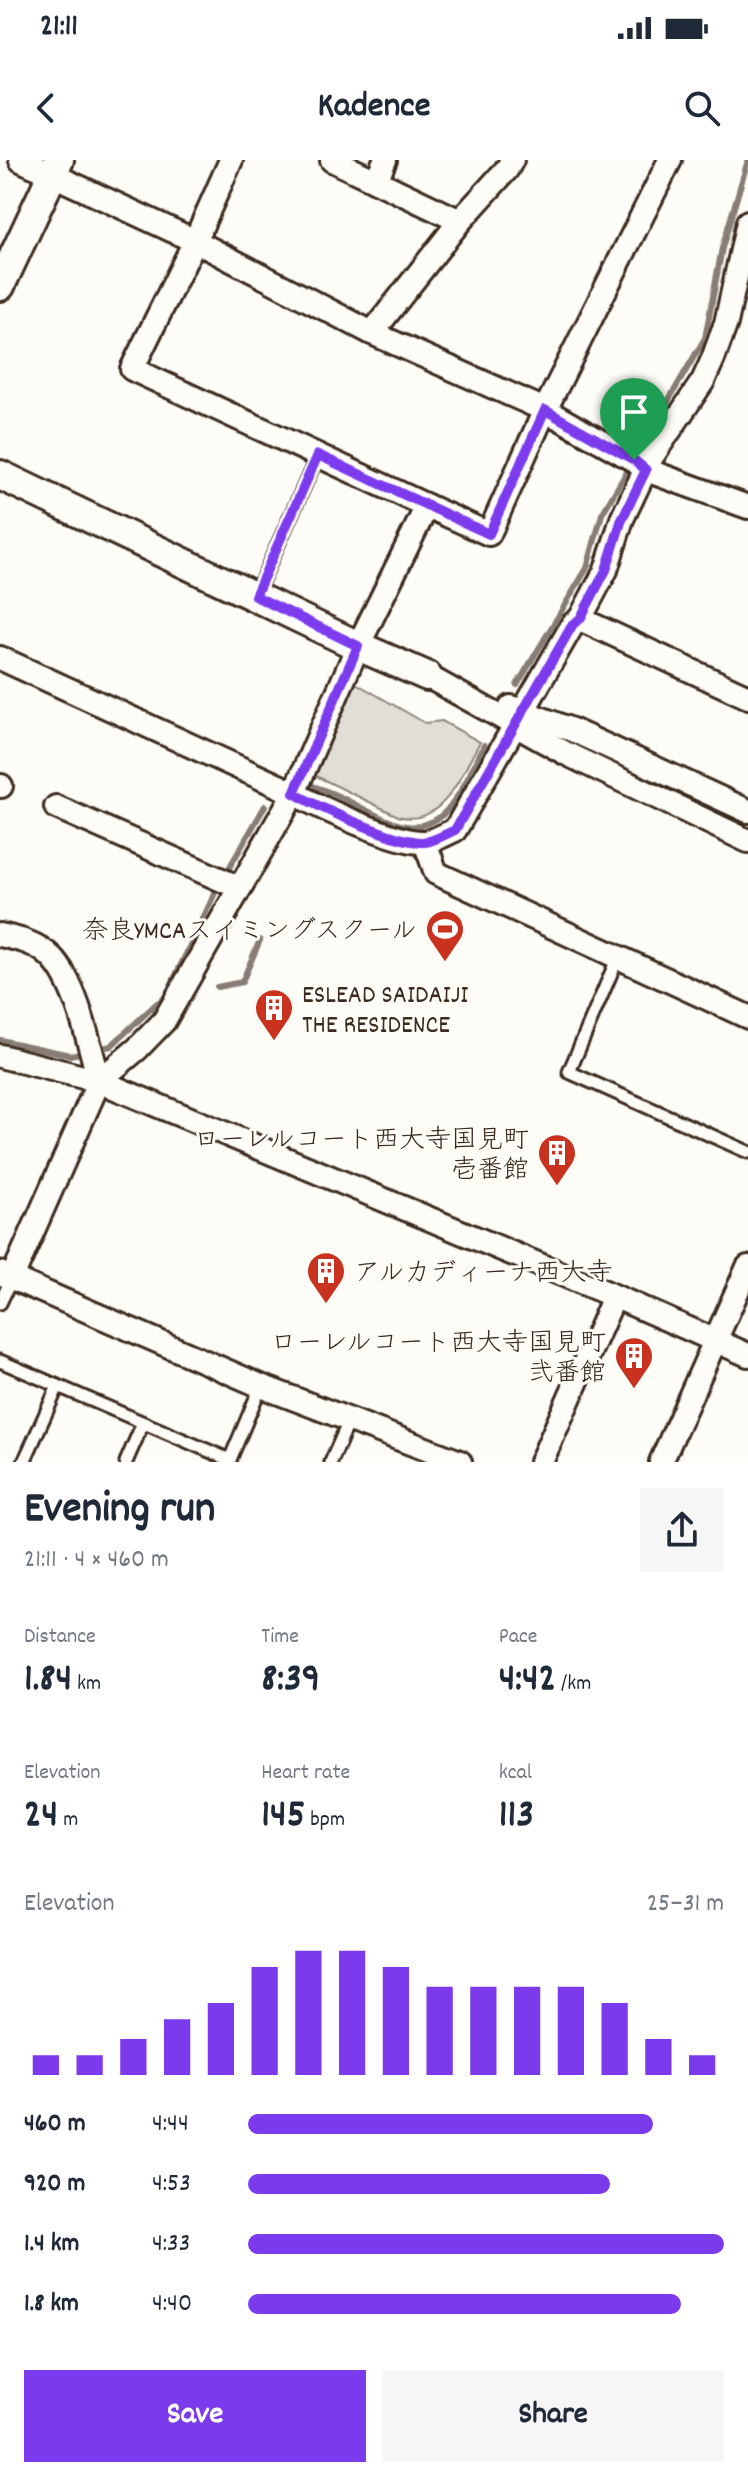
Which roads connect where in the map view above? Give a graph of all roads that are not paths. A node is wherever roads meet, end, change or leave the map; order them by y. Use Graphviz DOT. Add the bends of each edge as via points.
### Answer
graph roads {
  1 [pos="21,160"];
  2 [pos="231,160"];
  3 [pos="332,160"];
  4 [pos="512,160"];
  5 [pos="670,160"];
  6 [pos="55,167"];
  7 [pos="381,170"];
  8 [pos="460,221"];
  9 [pos="747,230"];
  10 [pos="195,241"];
  11 [pos="0,286"];
  12 [pos="372,333"];
  13 [pos="545,410"];
  14 [pos="318,455"];
  15 [pos="646,470"];
  16 [pos="0,475"];
  17 [pos="427,506"];
  18 [pos="748,507"];
  19 [pos="255,596"];
  20 [pos="580,619"];
  21 [pos="358,646"];
  22 [pos="0,658"];
  23 [pos="427,676"];
  24 [pos="748,697"];
  25 [pos="519,718"];
  26 [pos="294,793"];
  27 [pos="56,807"];
  28 [pos="748,811"];
  29 [pos="748,841"];
  30 [pos="425,842"];
  31 [pos="240,888"];
  32 [pos="0,935"];
  33 [pos="618,957"];
  34 [pos="748,1017"];
  35 [pos="0,1056"];
  36 [pos="99,1081"];
  37 [pos="748,1152"];
  38 [pos="748,1267"];
  39 [pos="6,1276"];
  40 [pos="614,1297"];
  41 [pos="0,1303"];
  42 [pos="715,1341"];
  43 [pos="748,1355"];
  44 [pos="0,1361"];
  45 [pos="58,1386"];
  46 [pos="261,1386"];
  47 [pos="349,1421"];
  48 [pos="143,1423"];
  49 [pos="432,1457"];
  50 [pos="229,1461"];
  51 [pos="24,1462"];
  52 [pos="126,1462"];
  53 [pos="331,1462"];
  54 [pos="460,1462"];
  55 [pos="541,1462"];
  56 [pos="661,1462"];
  1 -- 6 [label="street"];
  2 -- 10 [label="street"];
  3 -- 7 [label="street"];
  4 -- 8 [label="street"];
  5 -- 13 [label="street"];
  6 -- 10 [label="street"];
  6 -- 11 [label="street"];
  7 -- 8 [label="street"];
  8 -- 12 [label="street"];
  9 -- 15 [label="street" via="713,359"];
  10 -- 12 [label="street"];
  10 -- 14 [label="street" via="132,369"];
  12 -- 13 [label="street"];
  13 -- 15 [label="street"];
  13 -- 17 [label="street" via="489,534"];
  14 -- 17 [label="street"];
  14 -- 19 [label="lane"];
  15 -- 18 [label="street"];
  15 -- 20 [label="street"];
  16 -- 19 [label="street"];
  17 -- 21 [label="street"];
  19 -- 21 [label="street"];
  20 -- 24 [label="street"];
  20 -- 25 [label="street"];
  21 -- 23 [label="street"];
  21 -- 26 [label="street"];
  22 -- 26 [label="street"];
  23 -- 25 [label="street"];
  25 -- 28 [label="street" via="572,730"];
  25 -- 29 [label="street" via="567,754"];
  25 -- 30 [label="street" via="455,830"];
  26 -- 30 [label="street" via="389,835"];
  26 -- 31 [label="street"];
  27 -- 31 [label="street"];
  30 -- 33 [label="street" via="436,873"];
  31 -- 36 [label="street" via="164,1021"];
  32 -- 36 [label="street" via="27,940 52,958 70,987"];
  33 -- 34 [label="street"];
  33 -- 37 [label="lane" via="569,1072"];
  35 -- 36 [label="street"];
  36 -- 39 [label="street"];
  36 -- 40 [label="street"];
  38 -- 42 [label="street"];
  39 -- 41 [label="lane"];
  39 -- 46 [label="street"];
  40 -- 42 [label="street"];
  40 -- 55 [label="street"];
  42 -- 43 [label="street"];
  42 -- 56 [label="street"];
  44 -- 45 [label="lane"];
  45 -- 48 [label="lane"];
  45 -- 51 [label="lane"];
  46 -- 47 [label="street"];
  46 -- 50 [label="lane"];
  47 -- 49 [label="street"];
  47 -- 53 [label="lane"];
  48 -- 50 [label="lane"];
  48 -- 52 [label="lane"];
  49 -- 54 [label="street"];
}
